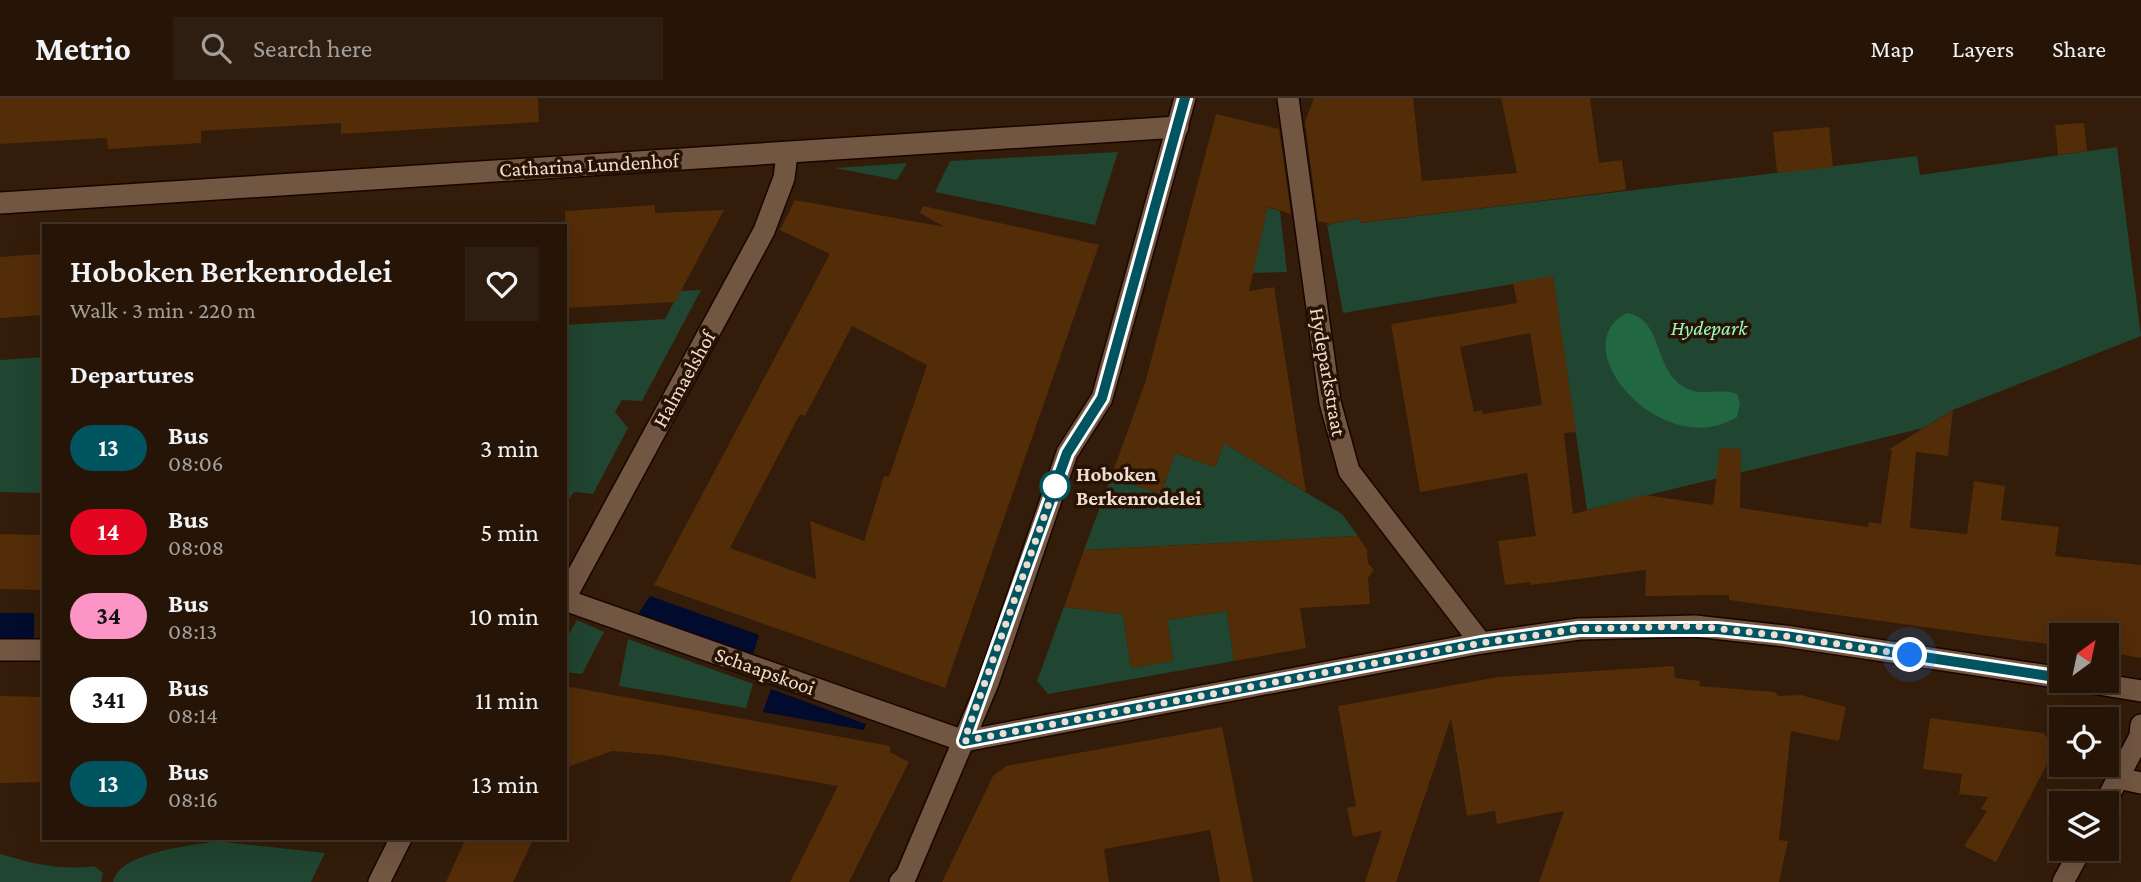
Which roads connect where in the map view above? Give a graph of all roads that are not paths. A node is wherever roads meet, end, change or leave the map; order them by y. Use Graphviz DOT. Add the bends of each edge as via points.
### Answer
graph roads {
  1 [pos="1185,98"];
  2 [pos="1288,98"];
  3 [pos="1178,127"];
  4 [pos="787,154"];
  5 [pos="0,203"];
  6 [pos="567,595"];
  7 [pos="567,600"];
  8 [pos="1481,643"];
  9 [pos="0,650"];
  10 [pos="42,650"];
  11 [pos="2049,676"];
  12 [pos="2119,687"];
  13 [pos="2141,691"];
  14 [pos="2141,725"];
  15 [pos="964,741"];
  16 [pos="2118,778"];
  17 [pos="2141,783"];
  18 [pos="2111,791"];
  19 [pos="400,840"];
  20 [pos="2074,861"];
  21 [pos="379,882"];
  22 [pos="900,882"];
  23 [pos="2063,882"];
  1 -- 3 [label="street"];
  2 -- 8 [label="street, Hydeparkstraat" via="1330,402 1349,471"];
  3 -- 4 [label="street, Catharina Lundenhof"];
  3 -- 15 [label="street" via="1102,398 1067,453"];
  4 -- 5 [label="street, Catharina Lundenhof"];
  4 -- 6 [label="street, Halmaelshof" via="784,178 764,231"];
  7 -- 15 [label="street, Schaapskooi"];
  8 -- 11 [label="street" via="1579,629 1695,626"];
  8 -- 15 [label="street"];
  9 -- 10 [label="street"];
  12 -- 13 [label="street"];
  14 -- 16 [label="street"];
  15 -- 22 [label="street"];
  16 -- 17 [label="street"];
  16 -- 18 [label="street"];
  19 -- 21 [label="street"];
  20 -- 23 [label="street"];
}
